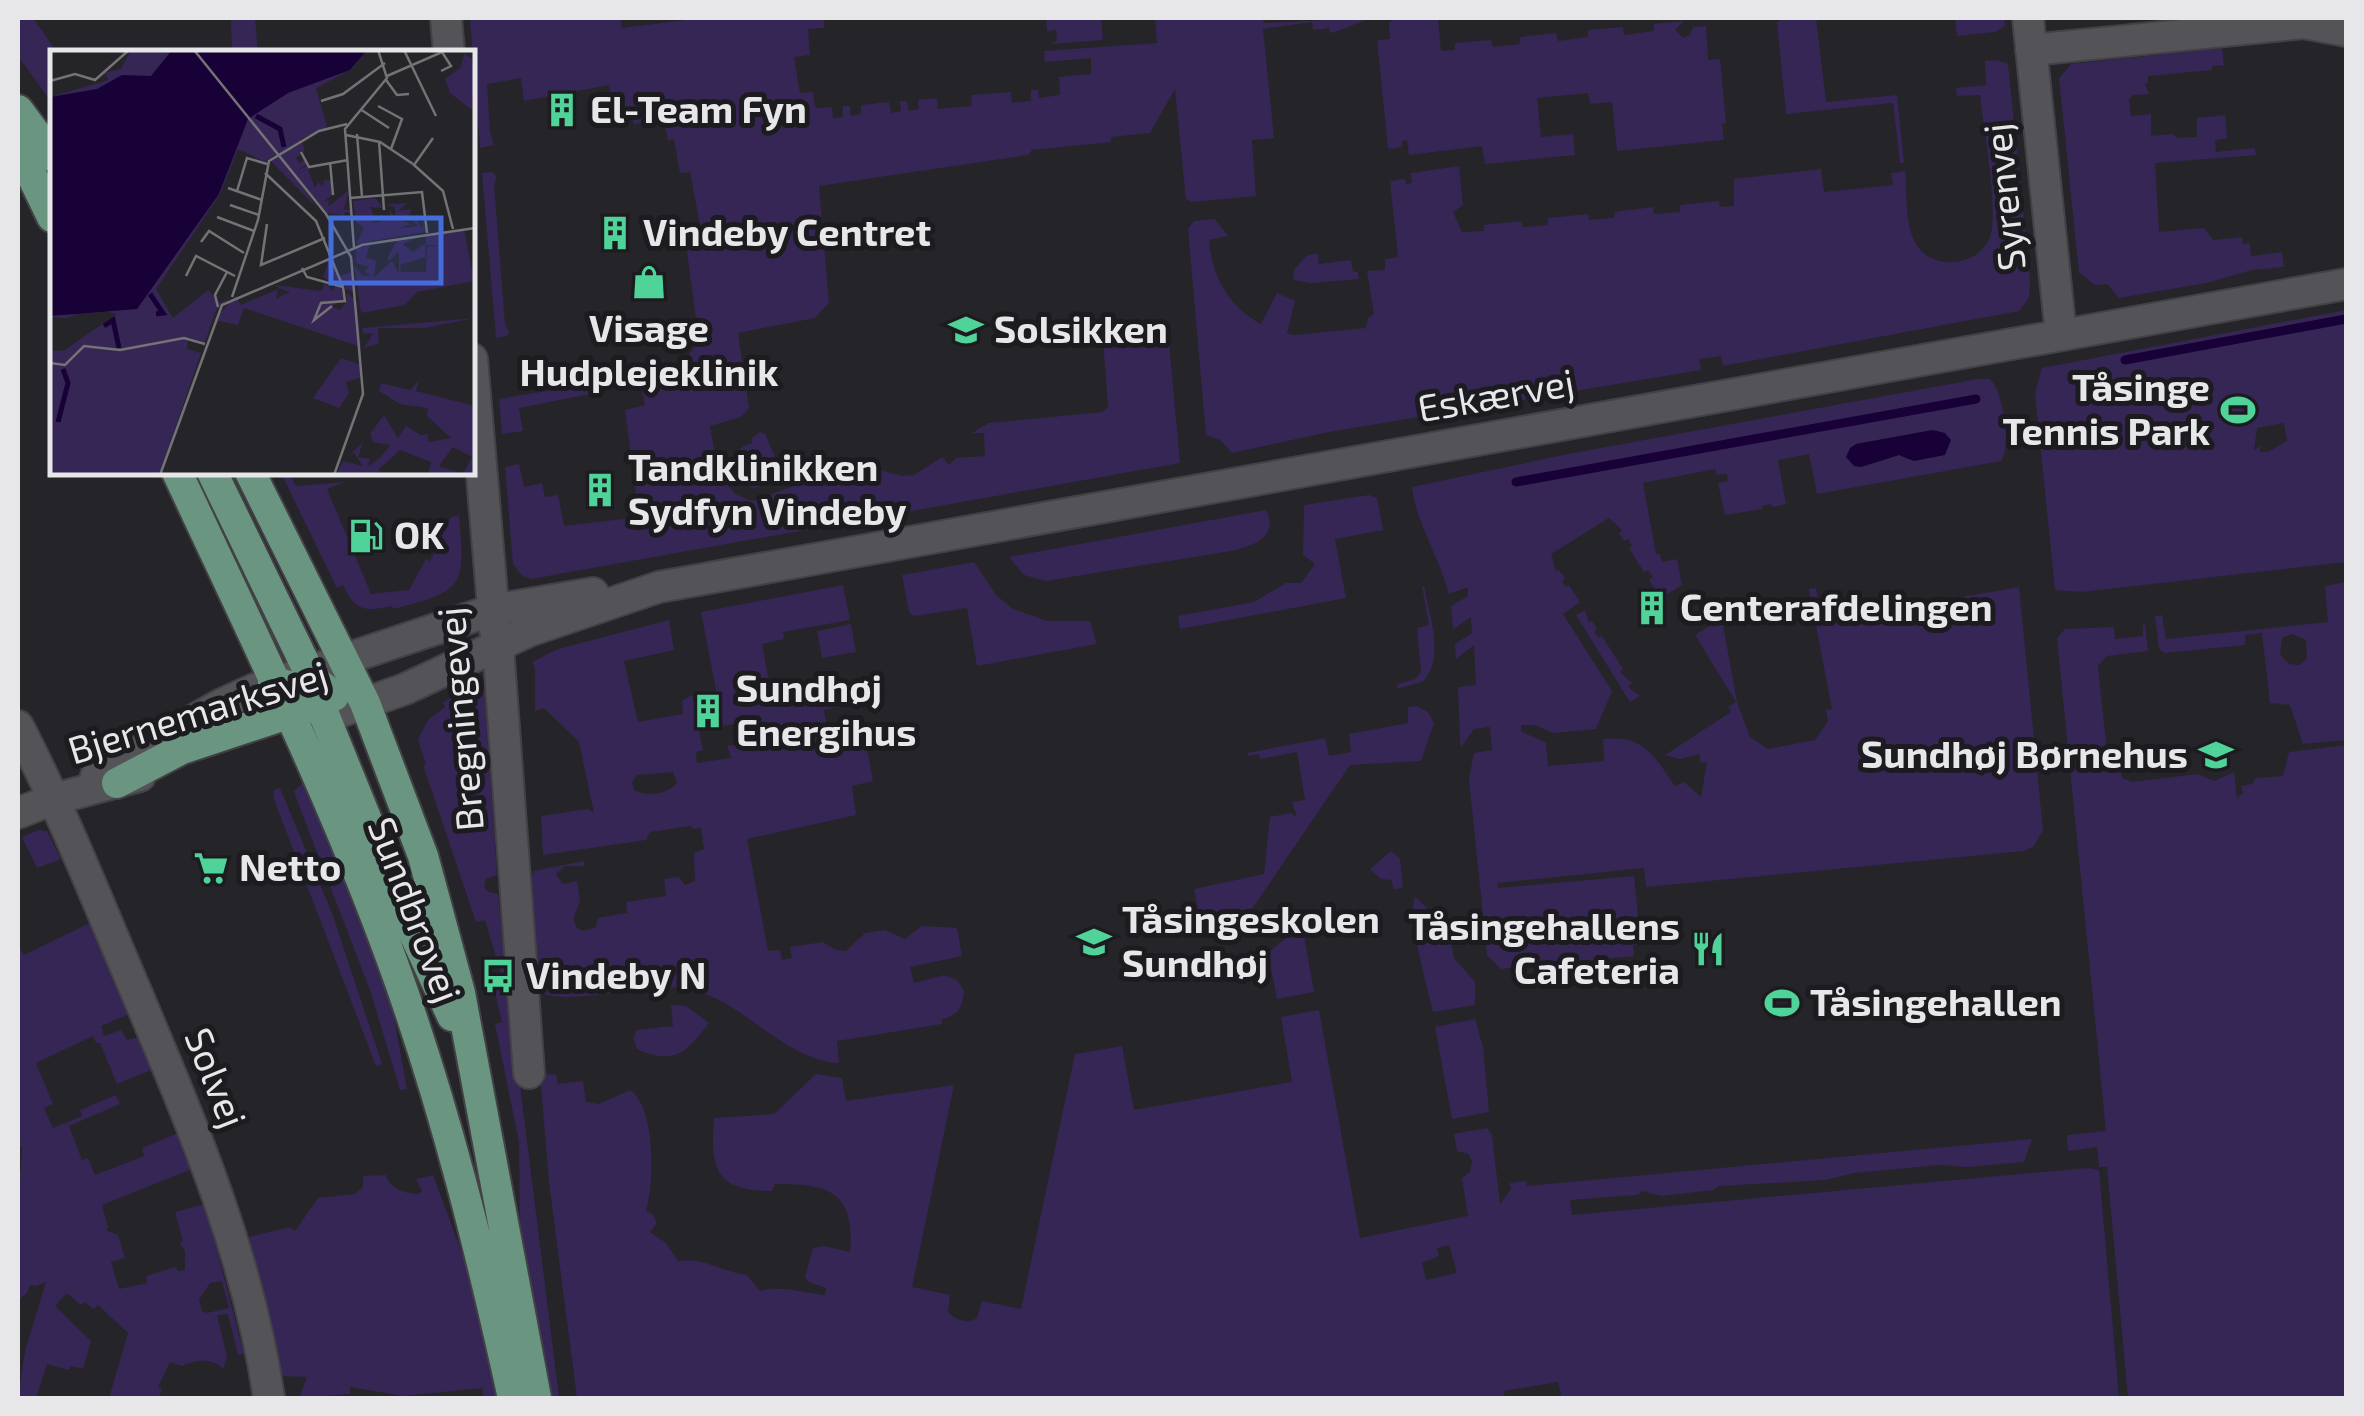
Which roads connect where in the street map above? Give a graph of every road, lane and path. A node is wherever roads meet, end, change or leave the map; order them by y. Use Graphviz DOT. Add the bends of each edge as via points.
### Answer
graph roads {
  1 [pos="446,18"];
  2 [pos="2028,18"];
  3 [pos="2304,20"];
  4 [pos="2346,30"];
  5 [pos="449,50"];
  6 [pos="2031,50"];
  7 [pos="18,110"];
  8 [pos="18,144"];
  9 [pos="50,153"];
  10 [pos="50,193"];
  11 [pos="50,213"];
  12 [pos="2346,284"];
  13 [pos="2061,336"];
  14 [pos="475,395"];
  15 [pos="178,475"];
  16 [pos="213,475"];
  17 [pos="251,475"];
  18 [pos="659,587"];
  19 [pos="493,610"];
  20 [pos="498,645"];
  21 [pos="342,658"];
  22 [pos="308,670"];
  23 [pos="274,682"];
  24 [pos="365,703"];
  25 [pos="324,705"];
  26 [pos="291,720"];
  27 [pos="18,726"];
  28 [pos="117,783"];
  29 [pos="54,799"];
  30 [pos="18,813"];
  31 [pos="472,1060"];
  32 [pos="528,1073"];
  33 [pos="269,1398"];
  34 [pos="514,1398"];
  35 [pos="536,1398"];
  1 -- 5 [label="street"];
  2 -- 6 [label="street, Syrenvej"];
  3 -- 4 [label="street"];
  3 -- 6 [label="street"];
  6 -- 13 [label="street, Syrenvej"];
  7 -- 9 [label="main road"];
  8 -- 10 [label="main road"];
  8 -- 11 [label="main road"];
  12 -- 13 [label="street, Eskærvej"];
  13 -- 18 [label="street, Eskærvej"];
  14 -- 19 [label="street, Bregningevej"];
  15 -- 23 [label="main road, Sundbrovej"];
  16 -- 22 [label="main road"];
  17 -- 21 [label="main road, Sundbrovej"];
  18 -- 19 [label="street, Eskærvej"];
  18 -- 20 [label="street, Eskærvej"];
  19 -- 20 [label="street, Bregningevej"];
  19 -- 21 [label="street, Eskærvej"];
  20 -- 24 [label="street, Eskærvej"];
  20 -- 32 [label="street, Bregningevej"];
  21 -- 22 [label="street, Eskærvej"];
  21 -- 24 [label="main road, Sundbrovej"];
  21 -- 25 [label="main road" via="341,677"];
  22 -- 23 [label="street, Eskærvej"];
  22 -- 25 [label="main road"];
  23 -- 25 [label="main road"];
  23 -- 26 [label="main road, Sundbrovej"];
  23 -- 29 [label="street, Bjernemarksvej" via="220,705"];
  24 -- 25 [label="street, Bjernemarksvej"];
  24 -- 31 [label="main road, Sundbrovej" via="436,898"];
  25 -- 26 [label="main road"];
  25 -- 31 [label="main road" via="405,914"];
  26 -- 28 [label="main road" via="182,750"];
  26 -- 34 [label="main road, Sundbrovej" via="346,840 411,1014 462,1179"];
  27 -- 29 [label="street, Solvej"];
  28 -- 29 [label="street, Bjernemarksvej"];
  29 -- 30 [label="street, Bjernemarksvej"];
  29 -- 33 [label="street, Solvej" via="217,1188"];
  31 -- 35 [label="main road, Sundbrovej"];
}
